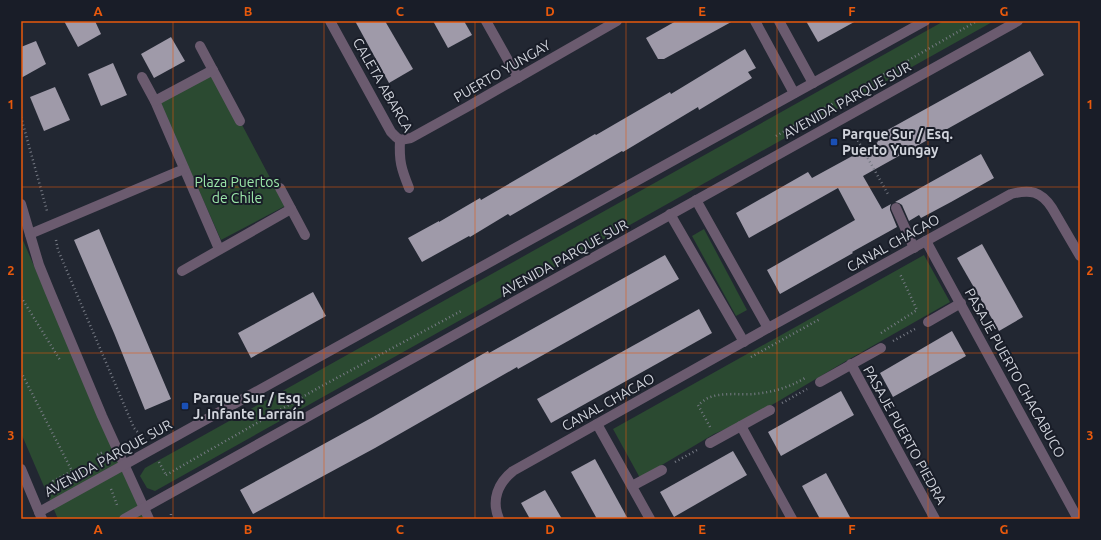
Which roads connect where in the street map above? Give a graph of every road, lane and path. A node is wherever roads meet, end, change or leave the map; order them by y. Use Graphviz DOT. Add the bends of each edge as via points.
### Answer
graph roads {
  1 [pos="330,21"];
  2 [pos="486,21"];
  3 [pos="617,21"];
  4 [pos="755,21"];
  5 [pos="779,21"];
  6 [pos="925,21"];
  7 [pos="977,21"];
  8 [pos="1018,21"];
  9 [pos="200,46"];
  10 [pos="213,70"];
  11 [pos="142,77"];
  12 [pos="518,78"];
  13 [pos="813,83"];
  14 [pos="794,93"];
  15 [pos="155,101"];
  16 [pos="21,117"];
  17 [pos="845,118"];
  18 [pos="240,121"];
  19 [pos="400,140"];
  20 [pos="769,140"];
  21 [pos="184,170"];
  22 [pos="280,188"];
  23 [pos="410,188"];
  24 [pos="696,200"];
  25 [pos="21,204"];
  26 [pos="896,208"];
  27 [pos="291,209"];
  28 [pos="670,214"];
  29 [pos="52,224"];
  30 [pos="30,234"];
  31 [pos="305,235"];
  32 [pos="926,241"];
  33 [pos="914,248"];
  34 [pos="219,249"];
  35 [pos="1080,256"];
  36 [pos="182,271"];
  37 [pos="900,274"];
  38 [pos="21,297"];
  39 [pos="961,304"];
  40 [pos="466,309"];
  41 [pos="928,322"];
  42 [pos="768,328"];
  43 [pos="878,335"];
  44 [pos="744,342"];
  45 [pos="880,348"];
  46 [pos="851,364"];
  47 [pos="63,366"];
  48 [pos="21,372"];
  49 [pos="805,378"];
  50 [pos="820,382"];
  51 [pos="770,410"];
  52 [pos="597,424"];
  53 [pos="742,426"];
  54 [pos="721,437"];
  55 [pos="710,443"];
  56 [pos="103,446"];
  57 [pos="153,449"];
  58 [pos="125,465"];
  59 [pos="102,468"];
  60 [pos="21,469"];
  61 [pos="662,470"];
  62 [pos="166,475"];
  63 [pos="110,485"];
  64 [pos="632,486"];
  65 [pos="57,490"];
  66 [pos="173,492"];
  67 [pos="118,506"];
  68 [pos="144,508"];
  69 [pos="41,516"];
  70 [pos="124,519"];
  71 [pos="149,519"];
  72 [pos="171,519"];
  73 [pos="499,519"];
  74 [pos="650,519"];
  75 [pos="792,519"];
  76 [pos="935,519"];
  77 [pos="1078,519"];
  1 -- 19 [label="street, CALETA ABARCA" via="391,132"];
  2 -- 12 [label="street"];
  3 -- 12 [label="street, PUERTO YUNGAY"];
  4 -- 14 [label="street"];
  5 -- 13 [label="street"];
  6 -- 13 [label="street, AVENIDA PARQUE SUR"];
  7 -- 20 [label="path"];
  8 -- 17 [label="street, AVENIDA PARQUE SUR"];
  9 -- 10 [label="street"];
  10 -- 15 [label="street"];
  10 -- 18 [label="street"];
  11 -- 15 [label="street"];
  12 -- 19 [label="street, PUERTO YUNGAY" via="411,138"];
  13 -- 14 [label="street, AVENIDA PARQUE SUR"];
  14 -- 57 [label="street, AVENIDA PARQUE SUR"];
  15 -- 21 [label="street"];
  16 -- 29 [label="path"];
  17 -- 24 [label="street, AVENIDA PARQUE SUR"];
  17 -- 26 [label="path"];
  19 -- 23 [label="street, CALETA ABARCA" via="401,168"];
  21 -- 29 [label="street"];
  21 -- 34 [label="street"];
  22 -- 27 [label="street"];
  24 -- 28 [label="street, AVENIDA PARQUE SUR"];
  24 -- 42 [label="street"];
  25 -- 30 [label="street"];
  26 -- 33 [label="street"];
  27 -- 31 [label="street"];
  27 -- 34 [label="street"];
  28 -- 44 [label="street"];
  28 -- 66 [label="street, AVENIDA PARQUE SUR"];
  29 -- 30 [label="street"];
  29 -- 57 [label="path" via="58,250 134,428"];
  30 -- 58 [label="street" via="50,292"];
  32 -- 33 [label="street, CANAL CHACAO"];
  32 -- 35 [label="street, CANAL CHACAO" via="1006,196 1027,191 1034,192 1048,201"];
  32 -- 39 [label="street, PASAJE PUERTO CHACABUCO"];
  33 -- 42 [label="street, CANAL CHACAO"];
  34 -- 36 [label="street"];
  37 -- 43 [label="path" via="917,310"];
  38 -- 47 [label="path"];
  39 -- 41 [label="street"];
  39 -- 77 [label="street, PASAJE PUERTO CHACABUCO"];
  40 -- 62 [label="path" via="320,387"];
  41 -- 45 [label="path"];
  42 -- 44 [label="street, CANAL CHACAO"];
  44 -- 52 [label="street, CANAL CHACAO"];
  45 -- 46 [label="street"];
  46 -- 50 [label="street"];
  46 -- 76 [label="street, PASAJE PUERTO PIEDRA"];
  48 -- 65 [label="path" via="72,471 53,481"];
  49 -- 54 [label="path" via="779,390 717,396 698,405 714,434"];
  50 -- 51 [label="path"];
  51 -- 53 [label="street"];
  52 -- 64 [label="street"];
  52 -- 73 [label="street, CANAL CHACAO" via="506,477 499,486 496,496 495,504"];
  53 -- 54 [label="street"];
  53 -- 75 [label="street"];
  54 -- 55 [label="street"];
  55 -- 61 [label="path"];
  56 -- 59 [label="path" via="105,451 97,455"];
  57 -- 58 [label="street, AVENIDA PARQUE SUR"];
  57 -- 62 [label="path"];
  58 -- 68 [label="street"];
  58 -- 69 [label="street, AVENIDA PARQUE SUR"];
  60 -- 69 [label="street"];
  61 -- 64 [label="street"];
  62 -- 66 [label="path"];
  63 -- 67 [label="path"];
  64 -- 74 [label="street"];
  66 -- 68 [label="street, AVENIDA PARQUE SUR"];
  66 -- 72 [label="path"];
  68 -- 70 [label="street, AVENIDA PARQUE SUR"];
  68 -- 71 [label="street"];
}
